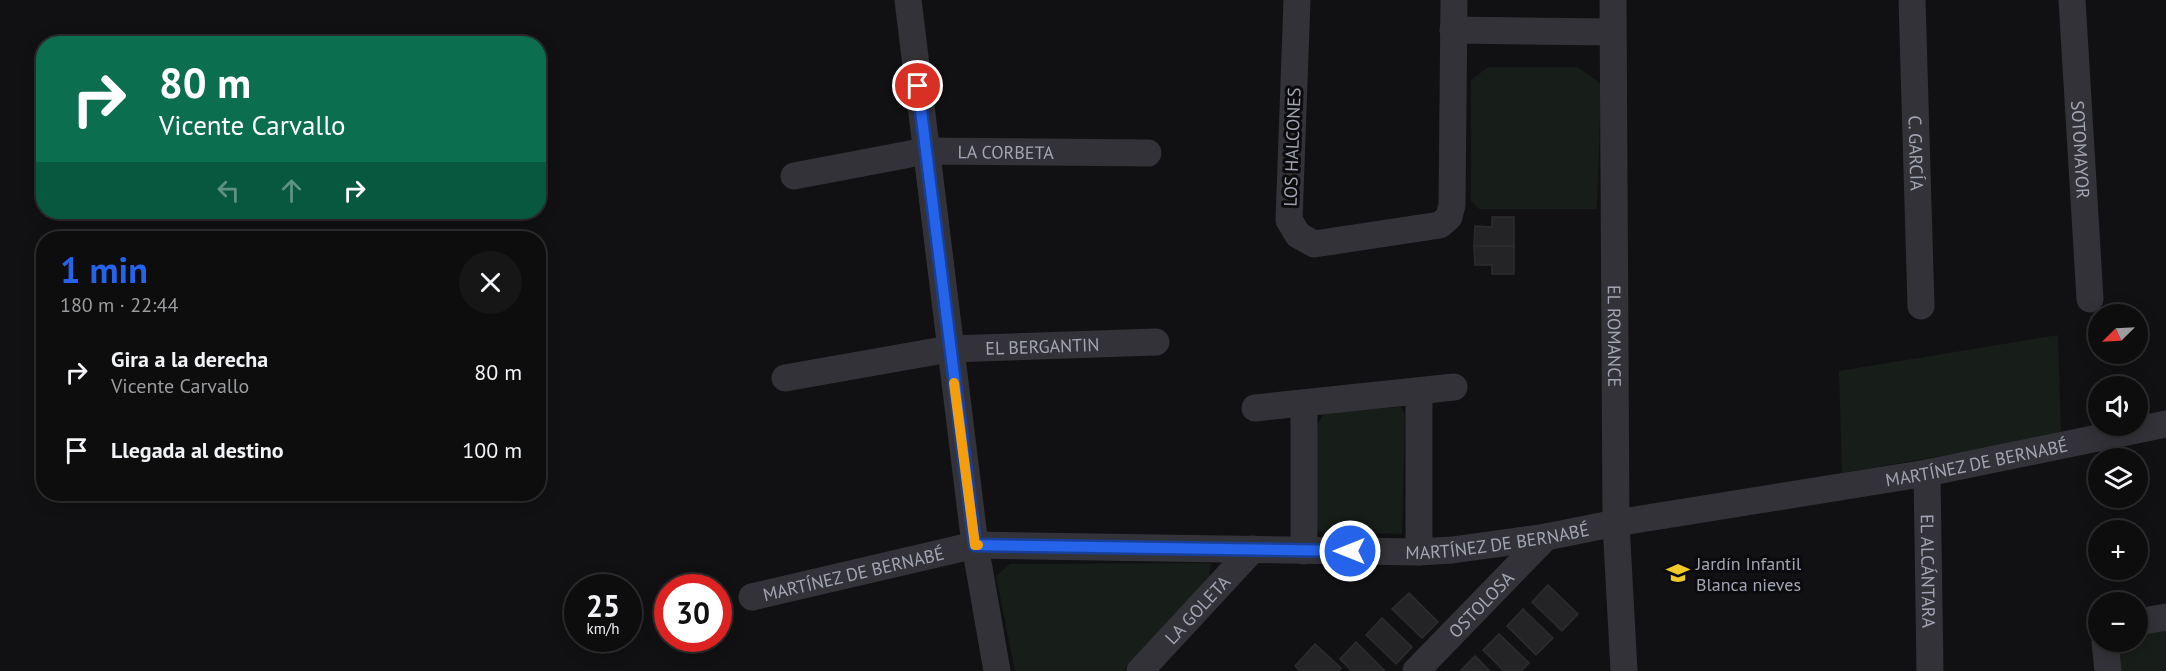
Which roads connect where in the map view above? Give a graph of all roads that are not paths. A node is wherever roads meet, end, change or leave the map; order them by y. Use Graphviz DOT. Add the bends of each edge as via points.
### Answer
graph roads {
  1 [pos="908,0"];
  2 [pos="1297,0"];
  3 [pos="1454,0"];
  4 [pos="1613,0"];
  5 [pos="1912,0"];
  6 [pos="2072,0"];
  7 [pos="1453,30"];
  8 [pos="1613,32"];
  9 [pos="926,151"];
  10 [pos="1148,153"];
  11 [pos="794,176"];
  12 [pos="2090,299"];
  13 [pos="1921,306"];
  14 [pos="1156,342"];
  15 [pos="949,349"];
  16 [pos="785,378"];
  17 [pos="1454,387"];
  18 [pos="1419,392"];
  19 [pos="1304,404"];
  20 [pos="1255,408"];
  21 [pos="2166,424"];
  22 [pos="1927,473"];
  23 [pos="1616,523"];
  24 [pos="1546,537"];
  25 [pos="975,545"];
  26 [pos="1253,549"];
  27 [pos="1304,551"];
  28 [pos="1419,552"];
  29 [pos="752,597"];
  30 [pos="2166,617"];
  31 [pos="2148,620"];
  32 [pos="2106,652"];
  33 [pos="1922,670"];
  34 [pos="997,671"];
  35 [pos="1140,671"];
  36 [pos="1416,671"];
  37 [pos="1624,671"];
  38 [pos="2108,671"];
  1 -- 9 [label="street"];
  2 -- 7 [label="street, LOS HALCONES" via="1289,220 1298,235 1314,244 1440,225 1449,216"];
  3 -- 7 [label="street, LOS HALCONES"];
  4 -- 8 [label="street, EL ROMANCE"];
  5 -- 13 [label="street, C. GARCÍA"];
  6 -- 12 [label="street, SOTOMAYOR"];
  7 -- 8 [label="street"];
  8 -- 23 [label="street, EL ROMANCE"];
  9 -- 10 [label="street, LA CORBETA"];
  9 -- 11 [label="street, LA CORBETA"];
  9 -- 15 [label="street"];
  14 -- 15 [label="street, EL BERGANTIN"];
  15 -- 16 [label="street, EL BERGANTIN"];
  15 -- 25 [label="street"];
  17 -- 18 [label="street"];
  18 -- 19 [label="street"];
  18 -- 28 [label="street"];
  19 -- 20 [label="street"];
  19 -- 27 [label="street"];
  21 -- 22 [label="street, MARTÍNEZ DE BERNABÉ"];
  22 -- 23 [label="street, MARTÍNEZ DE BERNABÉ"];
  22 -- 33 [label="street, EL ALCÁNTARA"];
  23 -- 24 [label="street, MARTÍNEZ DE BERNABÉ"];
  23 -- 37 [label="street, EL ROMANCE"];
  24 -- 28 [label="street, MARTÍNEZ DE BERNABÉ"];
  24 -- 36 [label="street, OSTOLOSA"];
  25 -- 26 [label="street, MARTÍNEZ DE BERNABÉ"];
  25 -- 29 [label="street, MARTÍNEZ DE BERNABÉ"];
  25 -- 34 [label="street"];
  26 -- 27 [label="street, MARTÍNEZ DE BERNABÉ"];
  26 -- 35 [label="street, LA GOLETA"];
  27 -- 28 [label="street, MARTÍNEZ DE BERNABÉ"];
  30 -- 31 [label="street"];
  32 -- 38 [label="street"];
}
